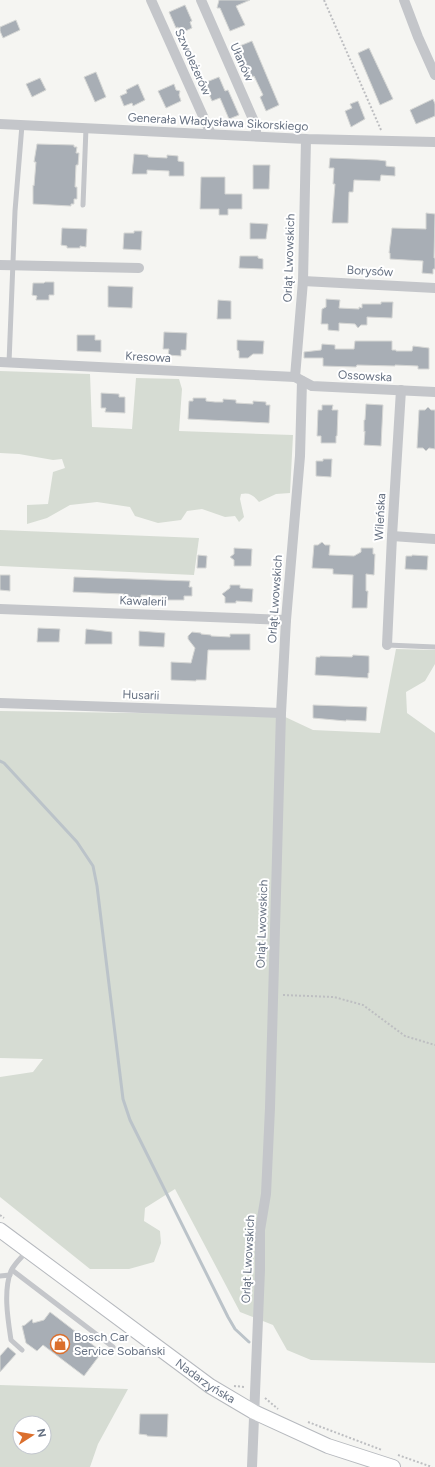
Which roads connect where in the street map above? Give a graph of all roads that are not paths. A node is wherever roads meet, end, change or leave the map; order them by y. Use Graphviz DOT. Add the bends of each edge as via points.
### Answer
graph roads {
  1 [pos="151,0"];
  2 [pos="201,0"];
  3 [pos="404,0"];
  4 [pos="435,75"];
  5 [pos="0,124"];
  6 [pos="22,125"];
  7 [pos="86,128"];
  8 [pos="211,134"];
  9 [pos="256,136"];
  10 [pos="306,139"];
  11 [pos="435,142"];
  12 [pos="83,205"];
  13 [pos="0,265"];
  14 [pos="13,266"];
  15 [pos="139,268"];
  16 [pos="303,281"];
  17 [pos="435,288"];
  18 [pos="4,363"];
  19 [pos="299,379"];
  20 [pos="401,390"];
  21 [pos="435,392"];
  22 [pos="392,536"];
  23 [pos="435,539"];
  24 [pos="0,609"];
  25 [pos="286,620"];
  26 [pos="387,645"];
  27 [pos="435,647"];
  28 [pos="0,703"];
  29 [pos="281,713"];
  30 [pos="0,1230"];
  31 [pos="28,1250"];
  32 [pos="11,1273"];
  33 [pos="0,1276"];
  34 [pos="114,1347"];
  35 [pos="22,1350"];
  36 [pos="254,1412"];
  37 [pos="393,1460"];
  38 [pos="252,1467"];
  1 -- 8 [label="street, Szwoleżerów"];
  2 -- 9 [label="street, Ułanów" via="256,126"];
  3 -- 4 [label="street"];
  5 -- 6 [label="street, Generała Władysława Sikorskiego"];
  6 -- 7 [label="street, Generała Władysława Sikorskiego"];
  6 -- 14 [label="lane"];
  7 -- 8 [label="street, Generała Władysława Sikorskiego"];
  7 -- 12 [label="lane"];
  8 -- 9 [label="street, Generała Władysława Sikorskiego"];
  9 -- 10 [label="street, Generała Władysława Sikorskiego"];
  10 -- 11 [label="street, Generała Władysława Sikorskiego"];
  10 -- 16 [label="street, Orląt Lwowskich"];
  13 -- 14 [label="street"];
  14 -- 15 [label="street"];
  14 -- 18 [label="lane"];
  16 -- 17 [label="street, Borysów"];
  16 -- 19 [label="street, Orląt Lwowskich"];
  18 -- 19 [label="street, Kresowa"];
  19 -- 20 [label="street, Ossowska" via="312,386"];
  19 -- 25 [label="street, Orląt Lwowskich" via="300,456"];
  20 -- 21 [label="street, Ossowska"];
  20 -- 22 [label="street, Wileńska"];
  22 -- 23 [label="street"];
  22 -- 26 [label="street, Wileńska"];
  24 -- 25 [label="street, Kawalerii"];
  25 -- 29 [label="street, Orląt Lwowskich"];
  26 -- 27 [label="lane"];
  28 -- 29 [label="street, Husarii"];
  29 -- 36 [label="street, Orląt Lwowskich" via="266,1194 260,1230"];
  30 -- 31 [label="main road, Nadarzyńska"];
  31 -- 32 [label="lane"];
  31 -- 36 [label="main road, Nadarzyńska" via="210,1386"];
  32 -- 33 [label="lane"];
  32 -- 34 [label="lane"];
  32 -- 35 [label="lane" via="7,1302 11,1340"];
  36 -- 37 [label="main road, Nadarzyńska" via="328,1446"];
  36 -- 38 [label="street, Orląt Lwowskich"];
}
